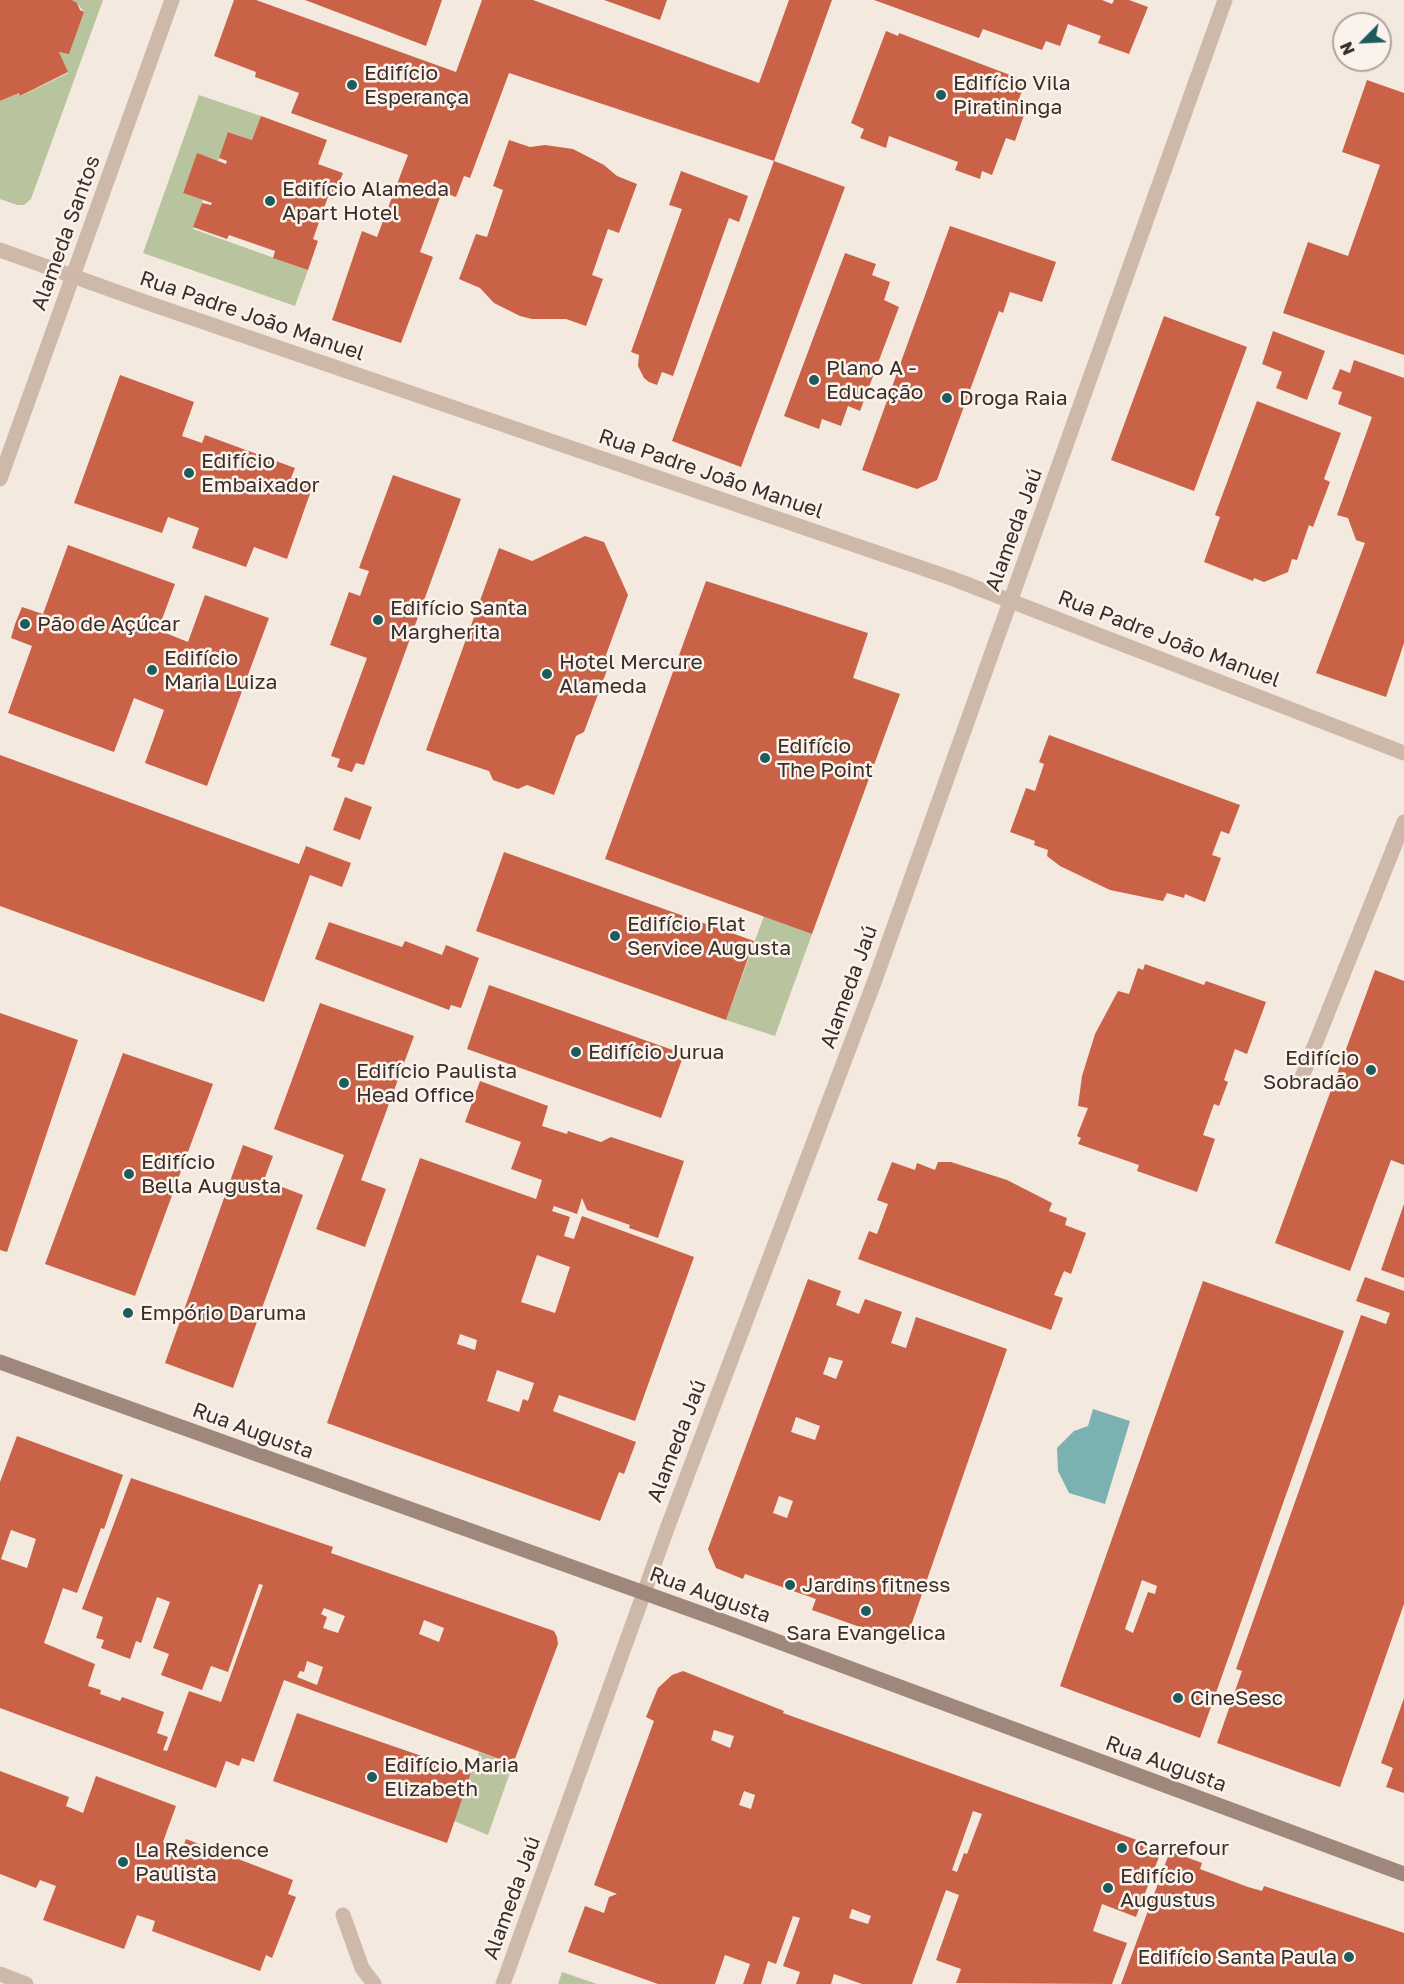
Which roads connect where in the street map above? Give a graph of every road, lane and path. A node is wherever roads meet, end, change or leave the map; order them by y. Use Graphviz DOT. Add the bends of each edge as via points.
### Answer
graph roads {
  1 [pos="172,0"];
  2 [pos="1225,0"];
  3 [pos="0,250"];
  4 [pos="73,276"];
  5 [pos="0,479"];
  6 [pos="1011,600"];
  7 [pos="1404,753"];
  8 [pos="1404,822"];
  9 [pos="1302,1077"];
  10 [pos="0,1362"];
  11 [pos="644,1594"];
  12 [pos="1404,1874"];
  13 [pos="343,1915"];
  14 [pos="0,1974"];
  15 [pos="26,1984"];
  16 [pos="374,1984"];
  17 [pos="503,1984"];
  1 -- 4 [label="street, Alameda Santos"];
  2 -- 6 [label="street, Alameda Jaú"];
  3 -- 4 [label="street, Rua Padre João Manuel"];
  4 -- 5 [label="street, Alameda Santos"];
  4 -- 6 [label="street, Rua Padre João Manuel"];
  6 -- 7 [label="street, Rua Padre João Manuel"];
  6 -- 11 [label="street, Alameda Jaú" via="875,980"];
  8 -- 9 [label="street"];
  10 -- 11 [label="main road, Rua Augusta"];
  11 -- 12 [label="main road, Rua Augusta"];
  11 -- 17 [label="street, Alameda Jaú"];
  13 -- 16 [label="street" via="362,1968"];
  14 -- 15 [label="street"];
}
